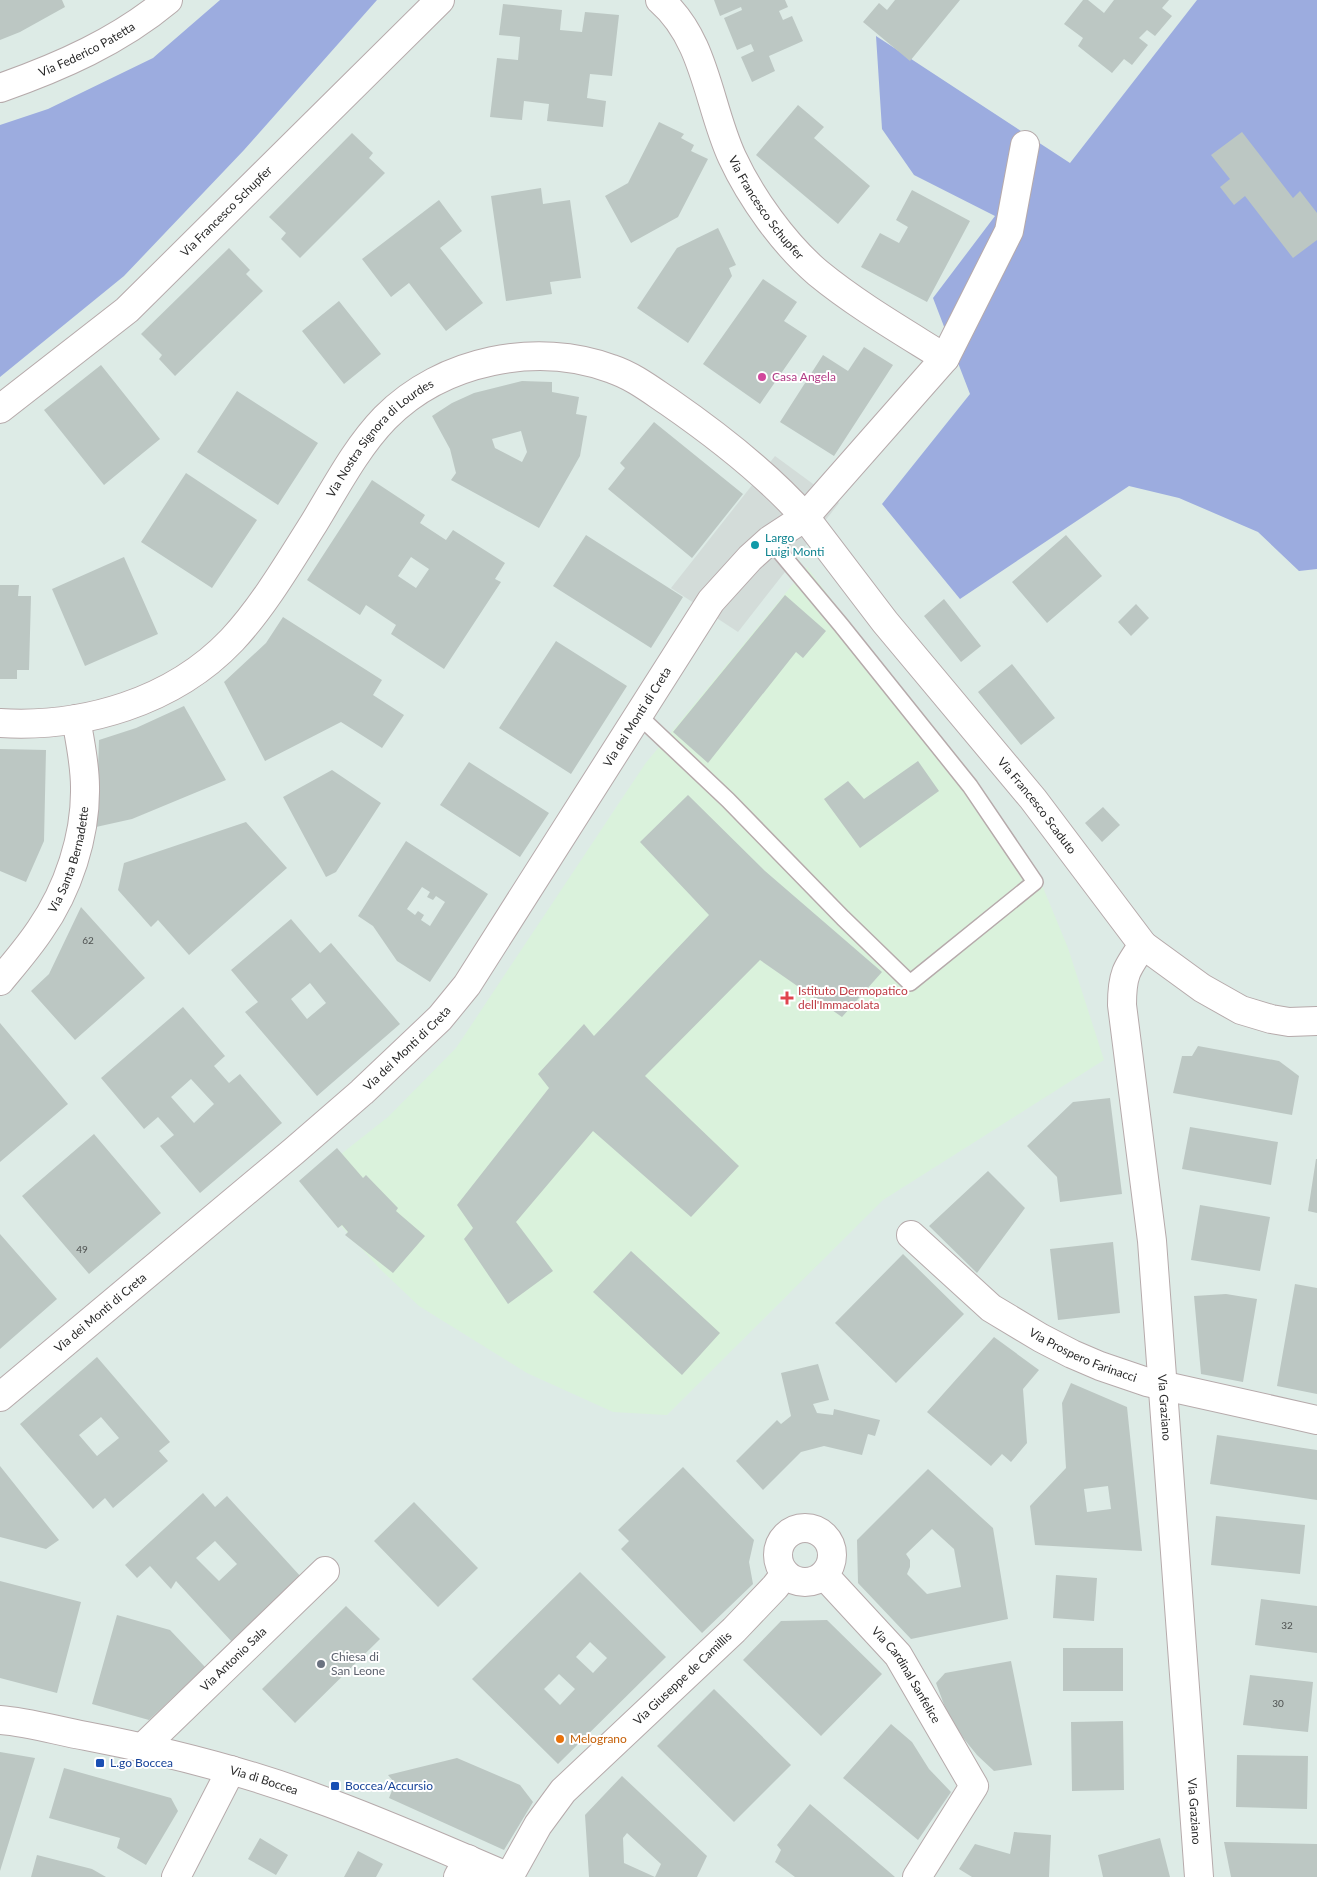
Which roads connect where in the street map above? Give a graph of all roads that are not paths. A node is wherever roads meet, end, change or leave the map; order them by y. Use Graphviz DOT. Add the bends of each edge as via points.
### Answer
graph roads {
  1 [pos="168,0"];
  2 [pos="440,0"];
  3 [pos="660,0"];
  4 [pos="0,88"];
  5 [pos="1024,145"];
  6 [pos="945,358"];
  7 [pos="0,409"];
  8 [pos="805,517"];
  9 [pos="770,540"];
  10 [pos="638,715"];
  11 [pos="76,719"];
  12 [pos="0,723"];
  13 [pos="1143,944"];
  14 [pos="0,980"];
  15 [pos="1317,1021"];
  16 [pos="911,1235"];
  17 [pos="1162,1386"];
  18 [pos="0,1396"];
  19 [pos="1317,1420"];
  20 [pos="325,1571"];
  21 [pos="785,1574"];
  22 [pos="824,1575"];
  23 [pos="3,1720"];
  24 [pos="143,1747"];
  25 [pos="231,1770"];
  26 [pos="463,1868"];
  27 [pos="176,1877"];
  28 [pos="509,1877"];
  29 [pos="917,1877"];
  30 [pos="1200,1877"];
  1 -- 4 [label="street, Via Federico Patetta" via="133,26 88,52"];
  2 -- 7 [label="street, Via Francesco Schupfer" via="127,310"];
  3 -- 6 [label="street, Via Francesco Schupfer" via="670,9 692,43 738,170 784,236 800,256 842,291"];
  5 -- 6 [label="street" via="1009,231"];
  6 -- 8 [label="street"];
  8 -- 9 [label="street"];
  8 -- 11 [label="street, Via Nostra Signora di Lourdes" via="726,444 650,389 616,370 551,356 477,365 432,382 395,408 376,428 252,616 211,660 145,699"];
  8 -- 13 [label="street, Via Francesco Scaduto" via="886,622 996,752"];
  9 -- 10 [label="street, Via dei Monti di Creta" via="707,606"];
  9 -- 10 [label="lane" via="970,786 1035,882 910,983 728,800"];
  10 -- 18 [label="street, Via dei Monti di Creta" via="467,986 440,1018 294,1151"];
  11 -- 12 [label="street, Via Nostra Signora di Lourdes"];
  11 -- 14 [label="street, Via Santa Bernadette" via="86,787 78,844 50,914"];
  13 -- 15 [label="street, Via Francesco Scaduto" via="1202,988 1240,1010 1271,1020"];
  13 -- 17 [label="street, Via Graziano" via="1124,974 1122,1005 1152,1241"];
  16 -- 17 [label="street, Via Prospero Farinacci" via="991,1308 1014,1322 1072,1354 1126,1376"];
  17 -- 19 [label="street, Via Prospero Farinacci"];
  17 -- 30 [label="street, Via Graziano"];
  20 -- 24 [label="street, Via Antonio Sala"];
  21 -- 22 [label="street" via="798,1582 812,1582"];
  21 -- 22 [label="street" via="779,1566 777,1554 780,1543 798,1528 810,1528 829,1542 832,1553"];
  21 -- 28 [label="street, Via Giuseppe de Camillis" via="734,1630 564,1791 538,1825"];
  22 -- 29 [label="street, Via Cardinal Sanfelice" via="898,1655 974,1786"];
  23 -- 24 [label="street, Via di Boccea"];
  24 -- 25 [label="street, Via di Boccea"];
  25 -- 26 [label="street, Via di Boccea" via="317,1798"];
  25 -- 27 [label="street"];
  26 -- 28 [label="street, Via di Boccea"];
}
